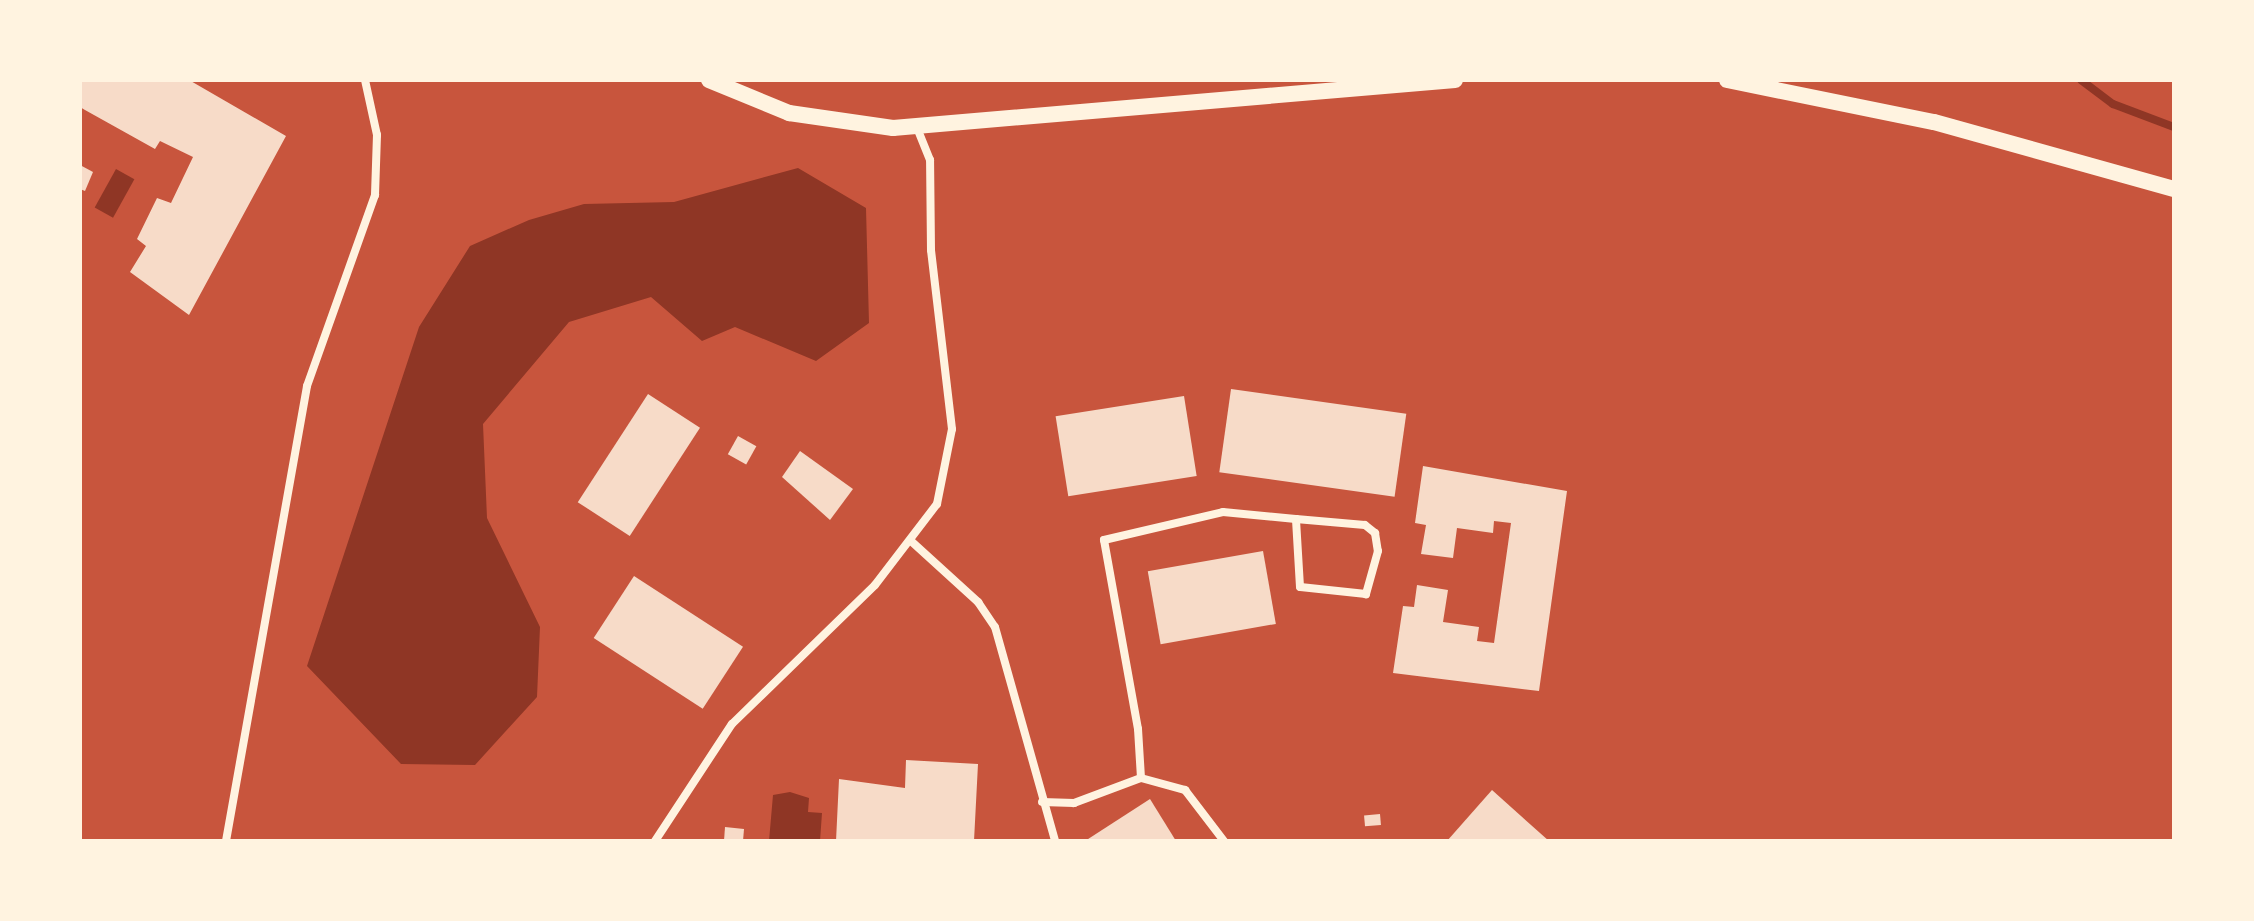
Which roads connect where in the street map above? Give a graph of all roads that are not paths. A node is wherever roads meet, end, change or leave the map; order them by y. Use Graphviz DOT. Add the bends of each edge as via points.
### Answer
graph roads {
  1 [pos="365,80"];
  2 [pos="709,80"];
  3 [pos="1455,80"];
  4 [pos="1727,80"];
  5 [pos="917,127"];
  6 [pos="2174,189"];
  7 [pos="1296,519"];
  8 [pos="911,541"];
  9 [pos="1141,778"];
  10 [pos="1042,802"];
  11 [pos="226,841"];
  12 [pos="655,841"];
  13 [pos="1055,841"];
  14 [pos="1224,841"];
  1 -- 11 [label="street" via="377,135 375,195 307,386"];
  2 -- 5 [label="main road" via="789,113"];
  3 -- 5 [label="main road"];
  4 -- 6 [label="main road" via="1934,122"];
  5 -- 8 [label="street" via="930,160 931,250 952,429 937,504"];
  7 -- 7 [label="street" via="1365,525 1375,533 1378,551 1366,594 1300,587"];
  7 -- 9 [label="street" via="1223,512 1104,540 1138,729"];
  8 -- 10 [label="street" via="978,602 995,627"];
  8 -- 12 [label="street" via="875,585 732,724"];
  9 -- 10 [label="street" via="1074,803"];
  9 -- 14 [label="street" via="1185,790"];
  10 -- 13 [label="street"];
}
